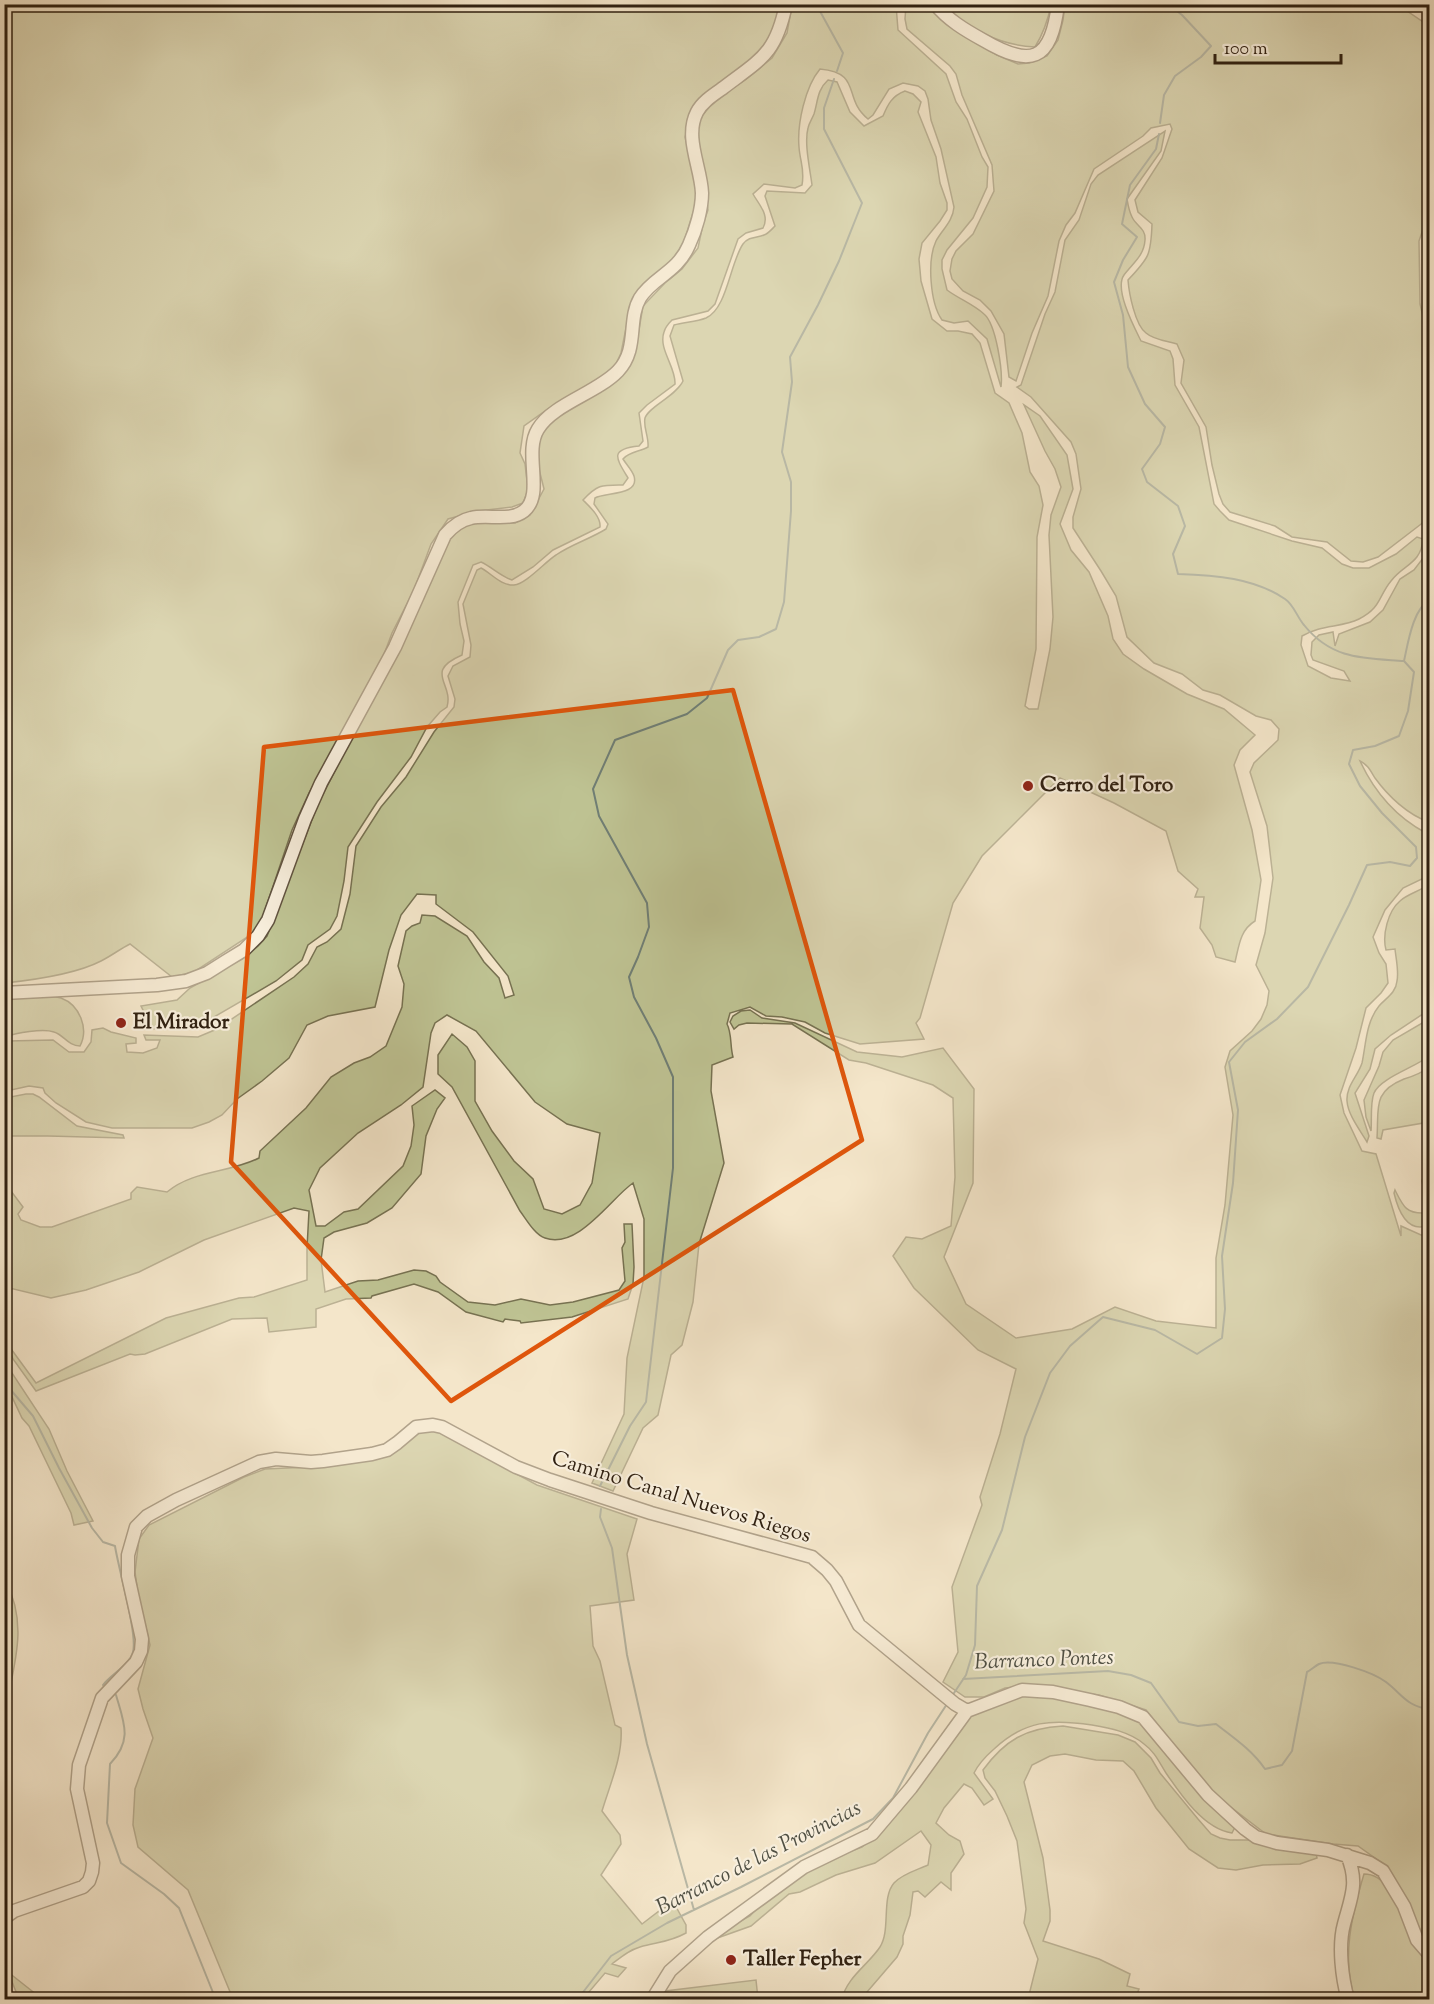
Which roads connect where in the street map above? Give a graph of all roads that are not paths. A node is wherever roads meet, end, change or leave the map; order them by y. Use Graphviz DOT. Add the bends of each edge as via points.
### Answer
graph roads {
  1 [pos="786,4"];
  2 [pos="935,4"];
  3 [pos="1058,4"];
  4 [pos="4,993"];
  5 [pos="967,1711"];
  6 [pos="1347,1855"];
  7 [pos="4,1918"];
  8 [pos="1430,1955"];
  9 [pos="4,1991"];
  10 [pos="8,2000"];
  11 [pos="652,2000"];
  12 [pos="1348,2000"];
  1 -- 4 [label="street" via="778,37 762,59 707,100 693,120 702,194 690,244 675,268 640,298 628,357 609,379 548,416 538,427 531,453 531,504 511,516 468,518 445,534 395,647 304,819 268,920 258,936 244,950 186,981"];
  2 -- 3 [label="street" via="957,25 1018,57 1044,51 1052,38"];
  5 -- 6 [label="street" via="1022,1690 1053,1692 1119,1707 1143,1717 1208,1795 1256,1837"];
  5 -- 7 [label="street, Camino Canal Nuevos Riegos" via="859,1625 836,1581 812,1557 651,1513 550,1480 516,1467 442,1427 424,1425 372,1454 311,1462 267,1460 176,1500 136,1527 128,1555 128,1576 142,1639 141,1651 136,1662 102,1698 77,1778 93,1863 89,1881 83,1887"];
  5 -- 11 [label="street" via="912,1788 872,1834 804,1867 708,1937 670,1971"];
  6 -- 8 [label="street" via="1383,1871 1404,1906 1417,1940"];
  6 -- 12 [label="street" via="1353,1869 1354,1892 1342,1949"];
  9 -- 10 [label="street"];
}
